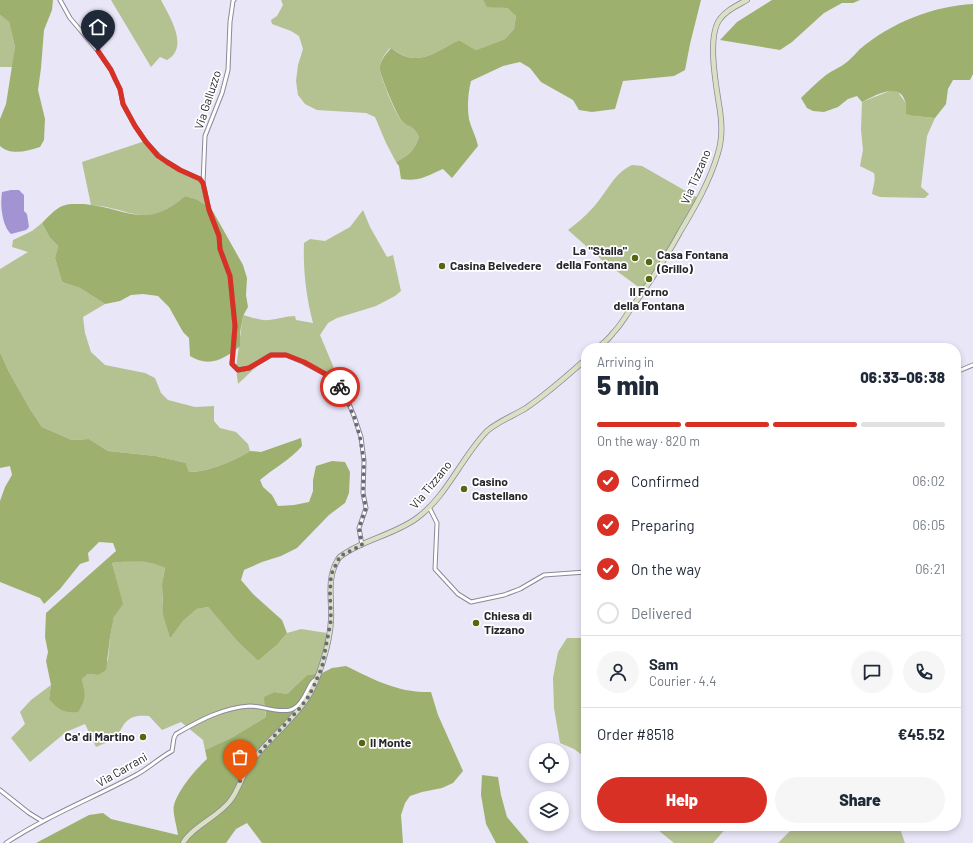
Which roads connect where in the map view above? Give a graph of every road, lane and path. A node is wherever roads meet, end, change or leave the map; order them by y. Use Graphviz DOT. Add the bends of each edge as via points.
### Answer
graph roads {
  1 [pos="60,0"];
  2 [pos="234,0"];
  3 [pos="747,0"];
  4 [pos="203,183"];
  5 [pos="604,343"];
  6 [pos="581,363"];
  7 [pos="973,365"];
  8 [pos="961,370"];
  9 [pos="429,507"];
  10 [pos="362,545"];
  11 [pos="581,572"];
  12 [pos="317,679"];
  13 [pos="0,790"];
  14 [pos="42,821"];
  15 [pos="6,843"];
  16 [pos="183,843"];
  1 -- 4 [label="street" via="70,18 111,70 120,89 123,104 146,142 158,156"];
  2 -- 4 [label="street, Via Galluzzo" via="230,22 228,70 205,136"];
  3 -- 5 [label="street, Via Tizzano" via="723,14 715,28 713,42 721,129 718,153 711,174 659,269 613,335"];
  4 -- 10 [label="street, Via Galluzzo" via="209,210 219,236 220,249 230,276 235,326 232,364 238,370 249,368 271,355 286,355 329,376 344,392 360,437 364,461 363,493 366,508 359,528"];
  6 -- 9 [label="street, Via Tizzano" via="546,393 487,431"];
  7 -- 8 [label="street"];
  9 -- 10 [label="street, Via Tizzano" via="401,528"];
  9 -- 11 [label="street" via="437,523 435,569 458,594 471,602 504,595 544,575"];
  10 -- 12 [label="street, Via Tizzano" via="340,556 331,575 331,620 322,667"];
  12 -- 14 [label="street, Via Carrani" via="311,682 303,699 290,710 250,706 207,716 176,734 172,751 146,770"];
  12 -- 16 [label="street" via="307,699 249,764 230,800"];
  13 -- 14 [label="street"];
  14 -- 15 [label="street, Via Carrani"];
}
